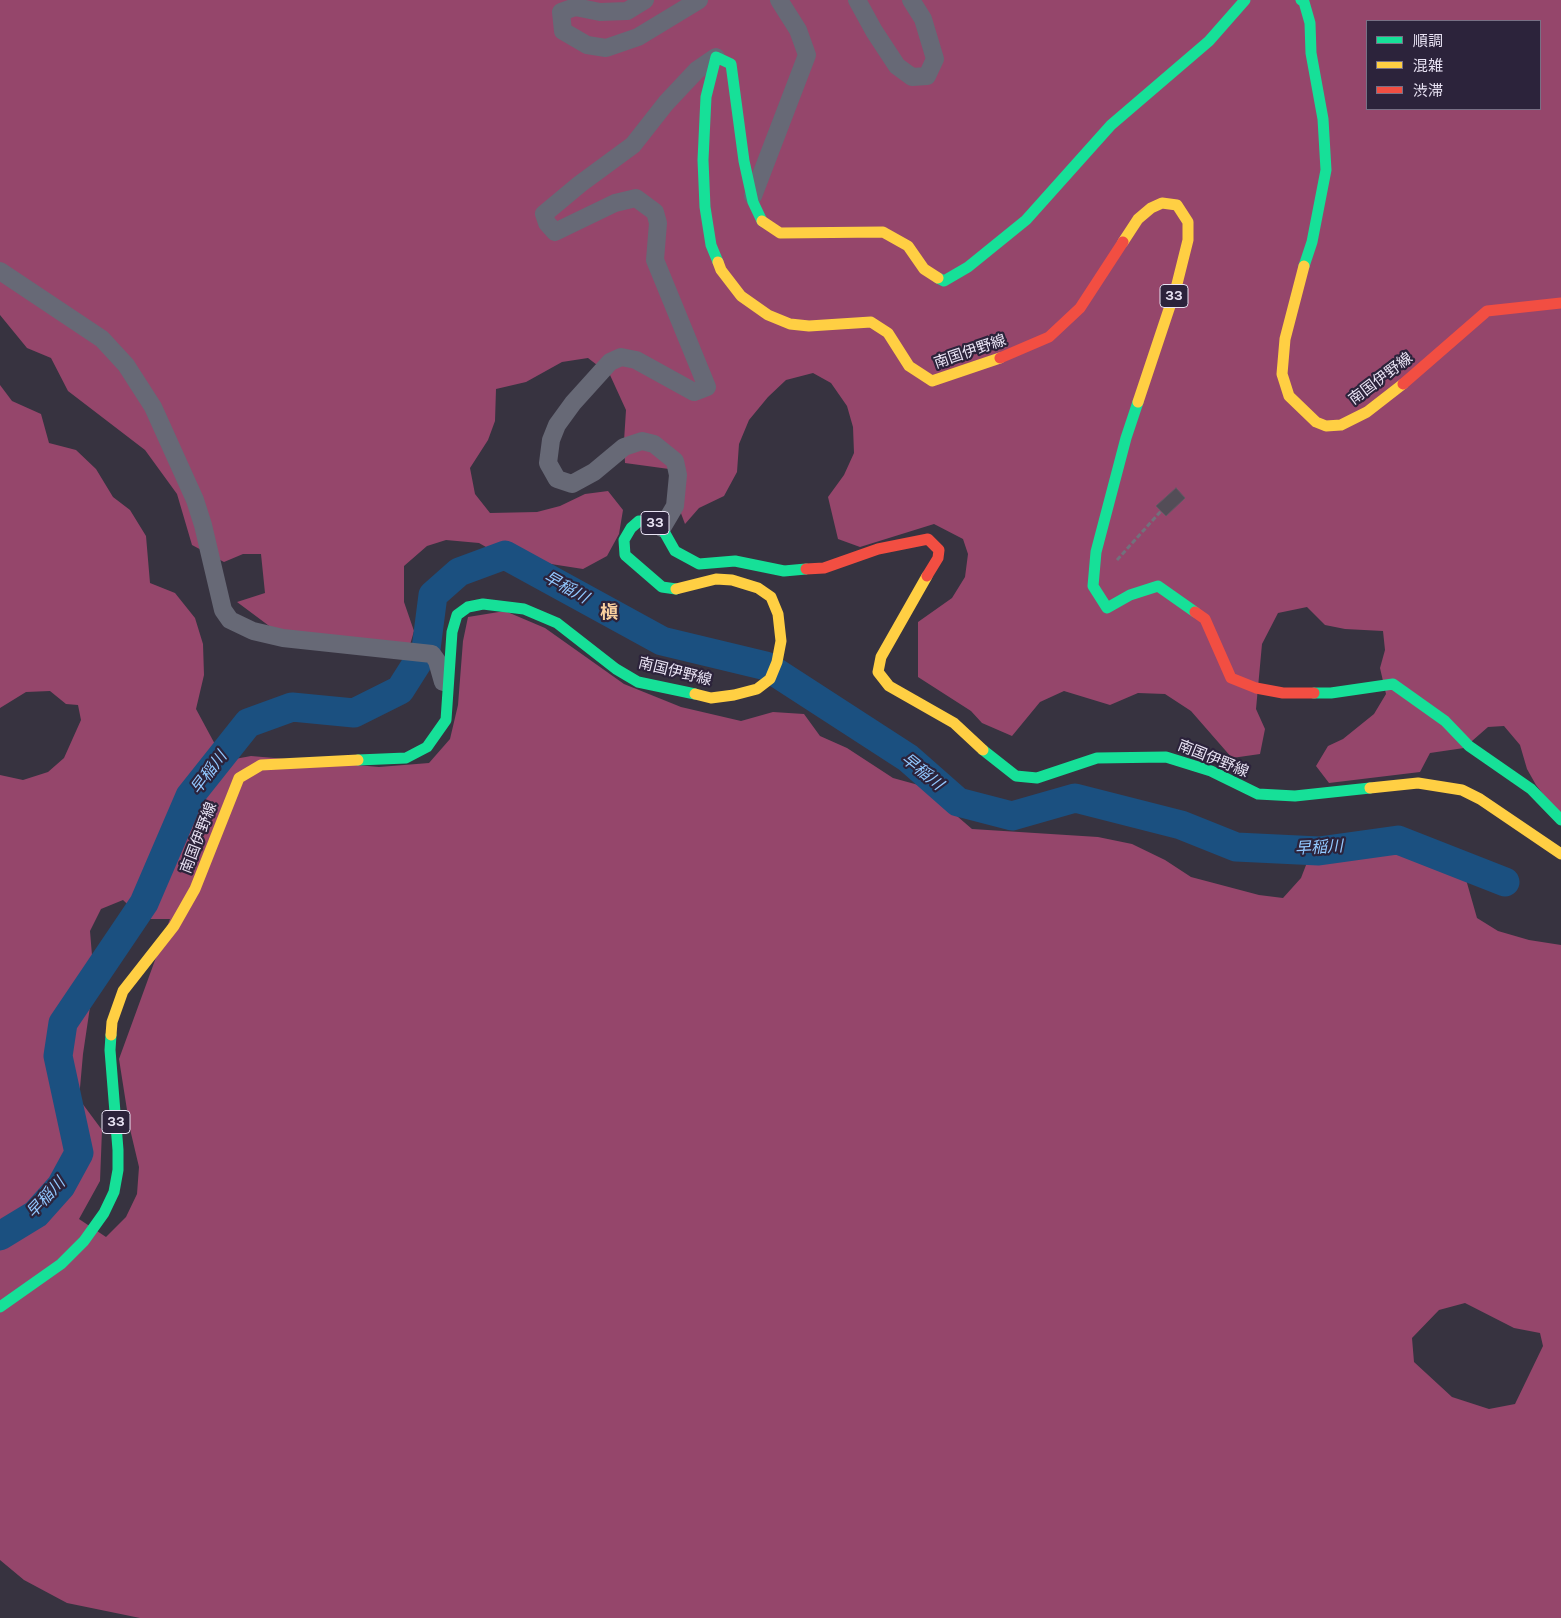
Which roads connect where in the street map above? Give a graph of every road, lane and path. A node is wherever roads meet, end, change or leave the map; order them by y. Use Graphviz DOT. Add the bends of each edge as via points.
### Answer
graph roads {
  1 [pos="644,0"];
  2 [pos="699,0"];
  3 [pos="779,0"];
  4 [pos="857,0"];
  5 [pos="911,0"];
  6 [pos="1245,0"];
  7 [pos="1301,0"];
  8 [pos="716,57"];
  9 [pos="753,196"];
  10 [pos="0,272"];
  11 [pos="1561,304"];
  12 [pos="1162,511"];
  13 [pos="662,528"];
  14 [pos="1112,566"];
  15 [pos="448,701"];
  16 [pos="1561,820"];
  17 [pos="1561,854"];
  18 [pos="0,1308"];
  1 -- 2 [label="street" via="627,11 600,12 575,7 562,12 563,31 587,45 606,48 638,37"];
  3 -- 9 [label="street" via="798,30 807,55"];
  4 -- 5 [label="street" via="898,66 912,77 927,76 935,59 923,19"];
  6 -- 9 [label="main road" via="1209,41 1111,125 1026,220 968,267 944,282 924,269 908,246 884,232 780,233 762,221"];
  7 -- 11 [label="main road, 南国伊野線" via="1310,23 1311,53 1323,119 1326,170 1312,242 1285,339 1282,374 1289,396 1316,422 1326,426 1341,425 1367,412 1487,311"];
  8 -- 9 [label="main road" via="731,64 744,161"];
  8 -- 13 [label="street" via="698,70 666,103 633,145 544,214 555,232 614,203 636,198 655,212 658,223 655,260 707,387 694,392 636,360 621,357 610,362 557,425 550,440 548,463 556,479 572,484 594,472 624,447 642,441 654,444 675,461 678,475 675,506"];
  8 -- 16 [label="main road, 南国伊野線 / 33" via="706,97 703,160 705,208 711,245 721,270 741,296 768,315 790,324 870,322 888,333 909,366 932,381 1013,354 1049,337 1080,308 1138,219 1162,203 1177,205 1188,222 1188,240 1176,288 1126,438 1096,552 1093,586 1107,608 1130,595 1158,586 1205,619 1231,678 1256,688 1283,693 1331,693 1393,684 1445,721 1469,746 1531,789"];
  10 -- 15 [label="street" via="102,339 126,365 153,407 195,500 224,610 230,620 253,631 283,638 432,654 438,661"];
  12 -- 14 [label="path"];
  13 -- 15 [label="main road, 南国伊野線 / 33" via="654,522 639,521 624,540 625,554 662,586 674,589 716,579 732,580 758,588 770,597 778,614 781,641 770,679 757,689 711,698 638,682 556,623 524,610 483,604 468,607 457,616 452,632"];
  13 -- 17 [label="main road, 南国伊野線 / 33" via="676,551 699,564 735,561 784,571 824,568 878,549 928,539 939,550 938,558 880,657 878,672 888,686 954,723 1016,776 1037,778 1098,758 1166,756 1211,771 1258,794 1295,796 1418,783 1462,790"];
  15 -- 18 [label="main road, 南国伊野線 / 33" via="446,720 427,748 406,758 261,765 239,778 195,889 174,926 123,991 112,1022 110,1050 118,1150 114,1192 84,1241 61,1264"];
}
